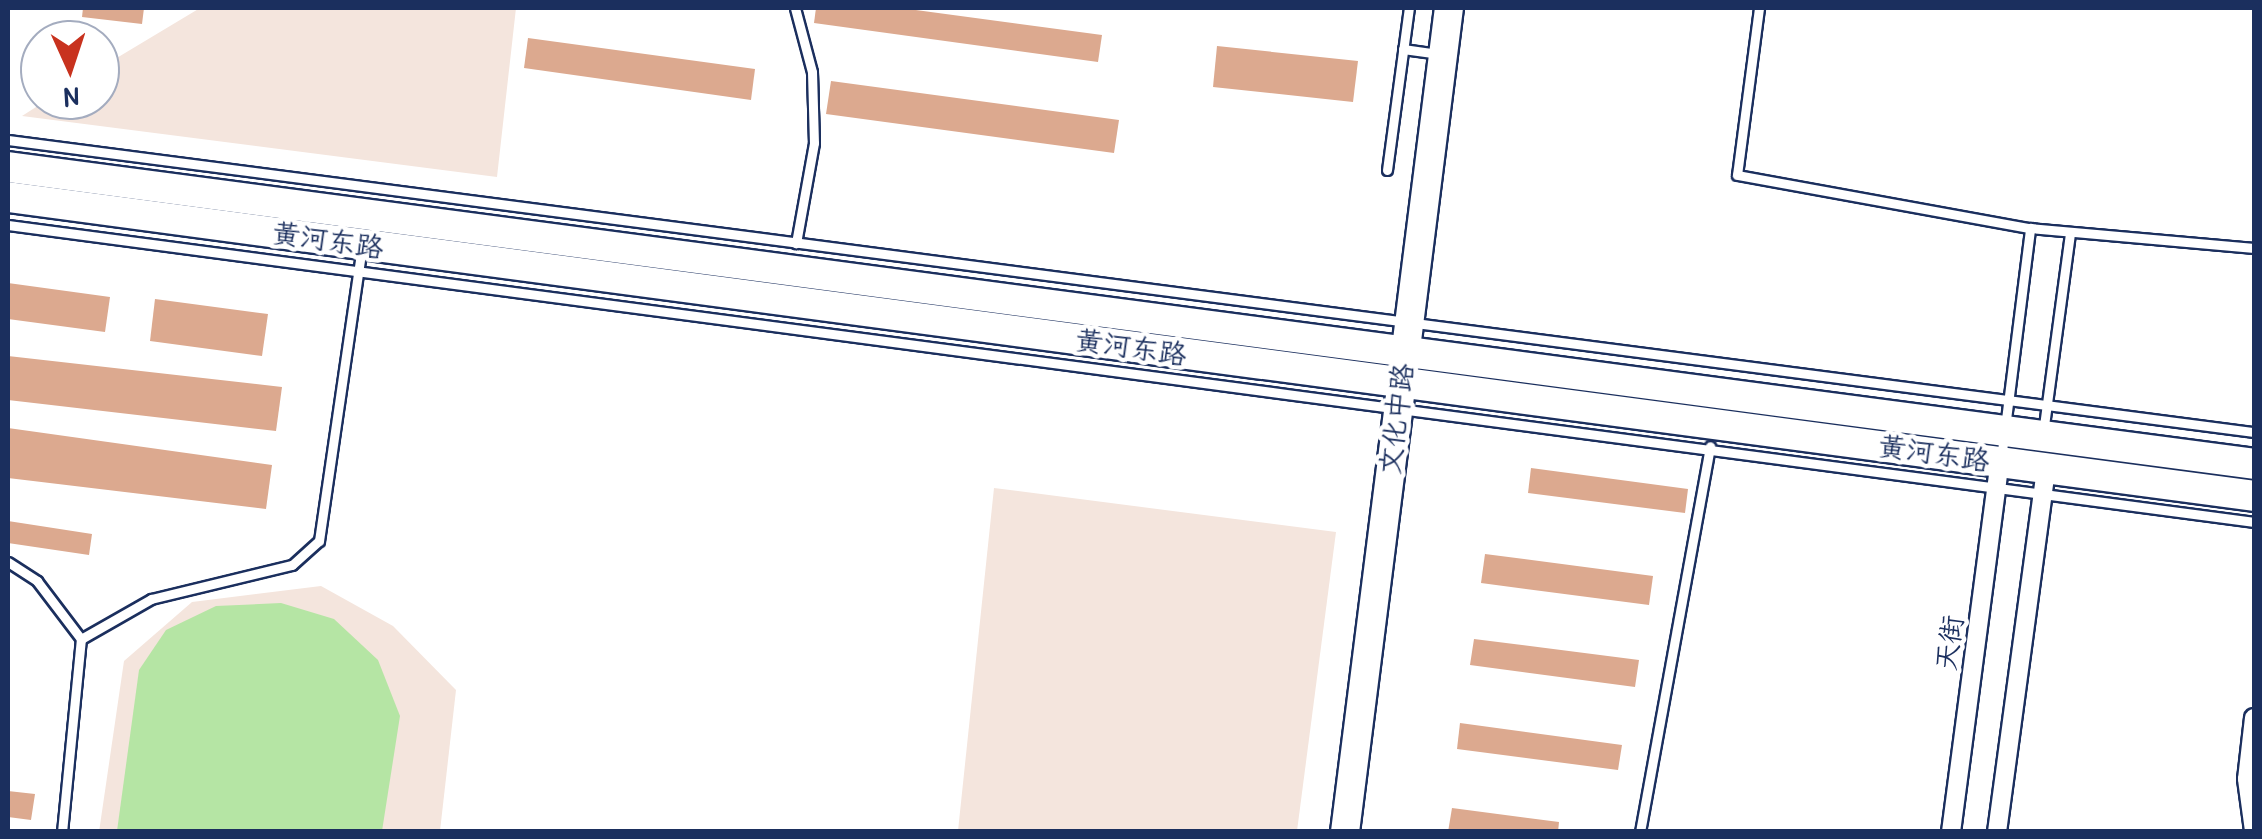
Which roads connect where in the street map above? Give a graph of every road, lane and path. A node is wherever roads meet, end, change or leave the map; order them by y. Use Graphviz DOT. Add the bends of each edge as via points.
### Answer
graph roads {
  1 [pos="795,8"];
  2 [pos="1409,8"];
  3 [pos="1449,8"];
  4 [pos="1468,8"];
  5 [pos="1759,8"];
  6 [pos="1404,49"];
  7 [pos="1443,54"];
  8 [pos="8,140"];
  9 [pos="8,167"];
  10 [pos="1387,170"];
  11 [pos="8,197"];
  12 [pos="8,225"];
  13 [pos="2030,228"];
  14 [pos="2070,233"];
  15 [pos="796,243"];
  16 [pos="2254,248"];
  17 [pos="360,258"];
  18 [pos="1417,322"];
  19 [pos="1414,353"];
  20 [pos="1408,397"];
  21 [pos="2008,400"];
  22 [pos="2047,405"];
  23 [pos="2004,431"];
  24 [pos="2254,432"];
  25 [pos="2043,436"];
  26 [pos="1711,437"];
  27 [pos="2254,464"];
  28 [pos="1999,474"];
  29 [pos="2042,476"];
  30 [pos="2254,496"];
  31 [pos="2254,522"];
  32 [pos="8,562"];
  33 [pos="81,638"];
  34 [pos="2254,718"];
  35 [pos="62,832"];
  36 [pos="1344,832"];
  37 [pos="1364,832"];
  38 [pos="1640,832"];
  39 [pos="1951,832"];
  40 [pos="1997,832"];
  41 [pos="2254,832"];
  1 -- 15 [label="lane" via="812,72 814,143"];
  2 -- 6 [label="lane"];
  3 -- 7 [label="street, 文化中路"];
  4 -- 18 [label="street, 文化中路"];
  5 -- 13 [label="lane" via="1737,175"];
  6 -- 7 [label="lane"];
  6 -- 10 [label="lane"];
  7 -- 18 [label="street, 文化中路"];
  8 -- 15 [label="lane"];
  9 -- 19 [label="main road, 黄河东路"];
  11 -- 17 [label="main road, 黄河东路"];
  12 -- 17 [label="lane"];
  13 -- 14 [label="lane"];
  13 -- 21 [label="lane"];
  14 -- 16 [label="lane"];
  14 -- 22 [label="lane"];
  15 -- 18 [label="lane"];
  17 -- 20 [label="main road, 黄河东路"];
  17 -- 33 [label="lane" via="318,541 292,565 151,598"];
  18 -- 19 [label="street, 文化中路"];
  18 -- 21 [label="lane"];
  19 -- 20 [label="street, 文化中路"];
  19 -- 23 [label="main road, 黄河东路"];
  20 -- 26 [label="main road, 黄河东路"];
  20 -- 36 [label="street, 文化中路"];
  20 -- 37 [label="street, 文化中路"];
  21 -- 22 [label="lane"];
  21 -- 23 [label="lane"];
  22 -- 24 [label="lane"];
  22 -- 25 [label="lane"];
  23 -- 25 [label="main road, 黄河东路"];
  23 -- 28 [label="lane"];
  25 -- 27 [label="main road, 黄河东路"];
  25 -- 29 [label="lane"];
  26 -- 28 [label="main road, 黄河东路"];
  26 -- 38 [label="lane"];
  28 -- 29 [label="main road, 黄河东路"];
  28 -- 39 [label="street, 天街"];
  29 -- 30 [label="main road, 黄河东路"];
  29 -- 31 [label="lane"];
  29 -- 40 [label="street"];
  32 -- 33 [label="lane" via="37,581"];
  33 -- 35 [label="lane"];
  34 -- 41 [label="street" via="2247,779"];
}
